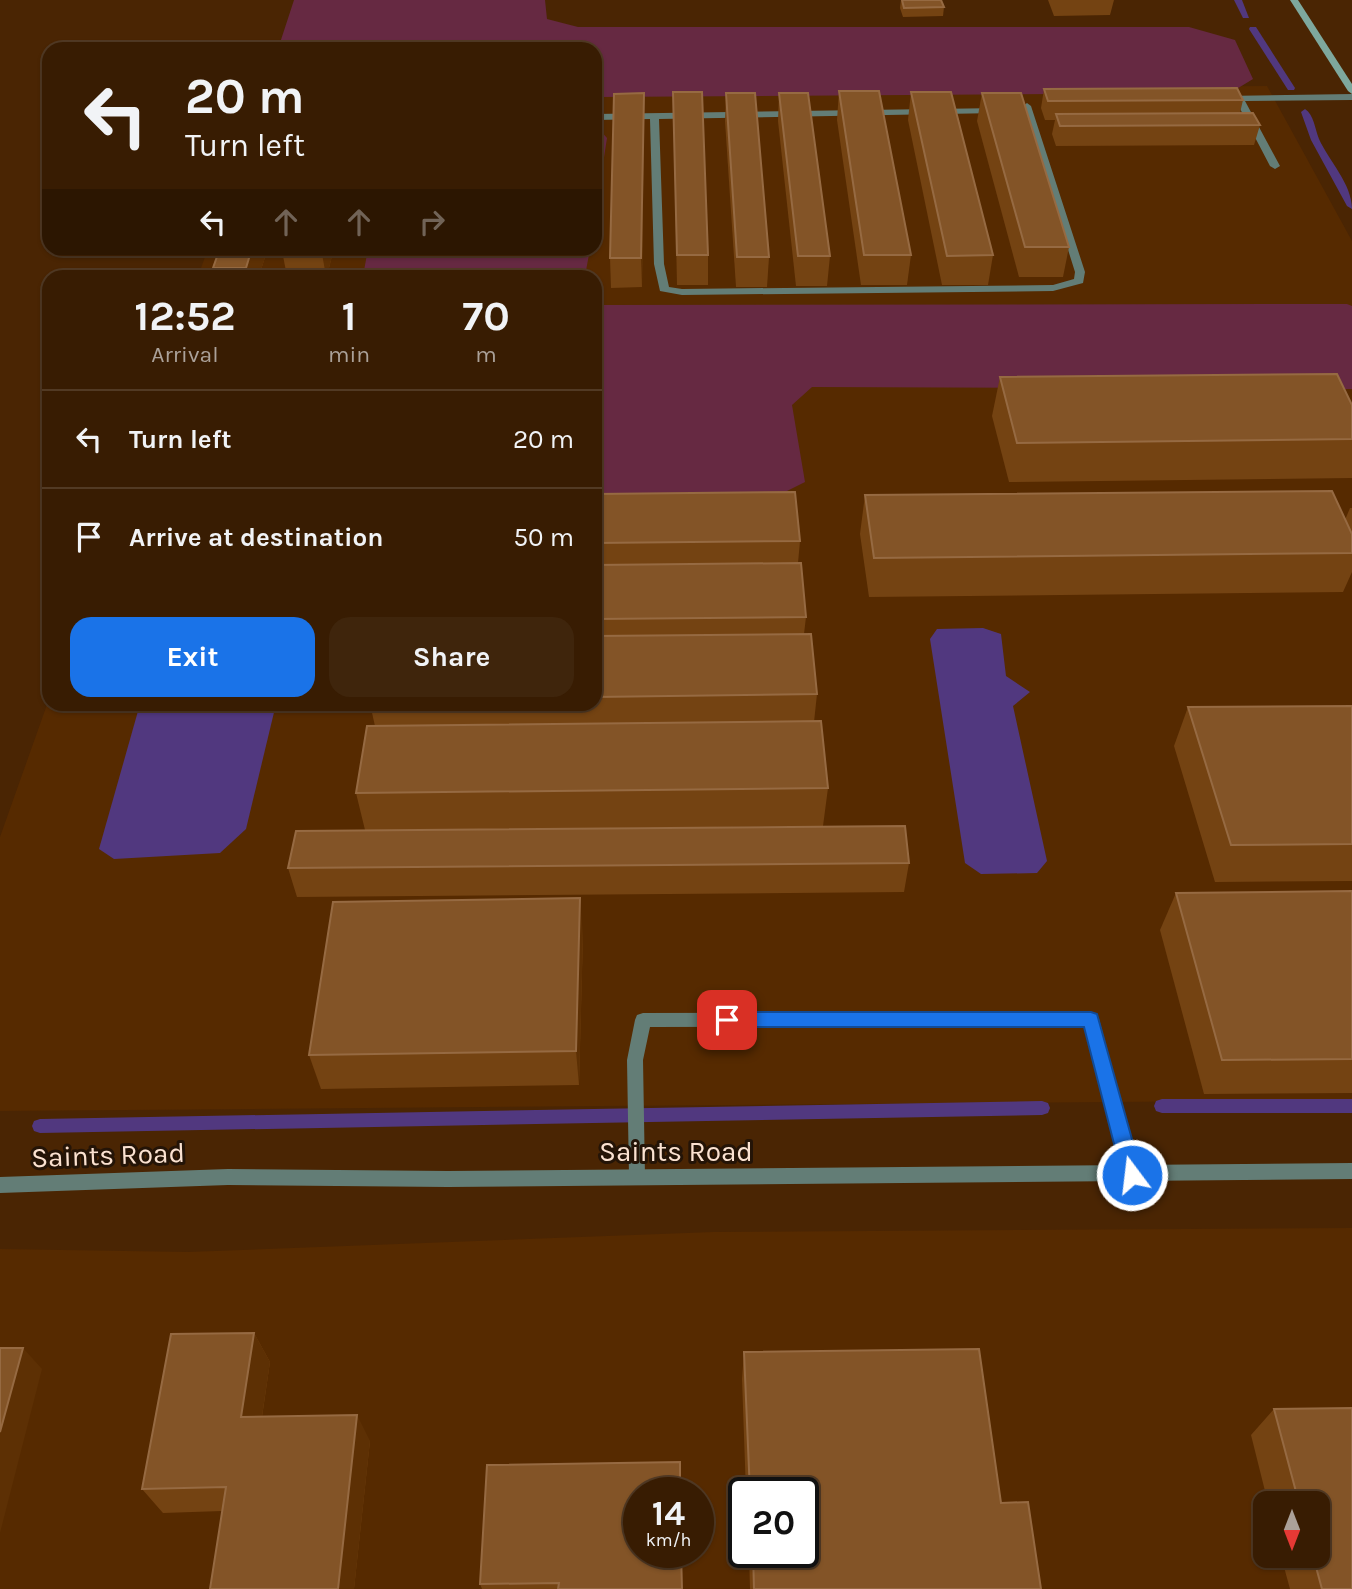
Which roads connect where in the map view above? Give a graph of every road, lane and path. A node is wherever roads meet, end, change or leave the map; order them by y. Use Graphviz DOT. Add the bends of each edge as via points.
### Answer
graph roads {
  1 [pos="1294,0"];
  2 [pos="1352,94"];
  3 [pos="1240,99"];
  4 [pos="1216,100"];
  5 [pos="654,115"];
  6 [pos="602,117"];
  7 [pos="1035,129"];
  8 [pos="1048,129"];
  9 [pos="1275,166"];
  10 [pos="1352,1171"];
  11 [pos="1132,1175"];
  12 [pos="637,1177"];
  13 [pos="0,1185"];
  1 -- 2 [label="main road"];
  2 -- 3 [label="street"];
  3 -- 4 [label="street"];
  3 -- 9 [label="street" via="1247,125"];
  5 -- 6 [label="street"];
  5 -- 7 [label="street" via="1023,107"];
  5 -- 7 [label="street" via="659,264 664,289 682,292 1054,288 1079,281"];
  7 -- 8 [label="street"];
  10 -- 11 [label="street, Saints Road"];
  11 -- 12 [label="street, Saints Road"];
  11 -- 12 [label="street" via="1091,1019 643,1020 635,1060"];
  12 -- 13 [label="street, Saints Road" via="228,1177"];
}
